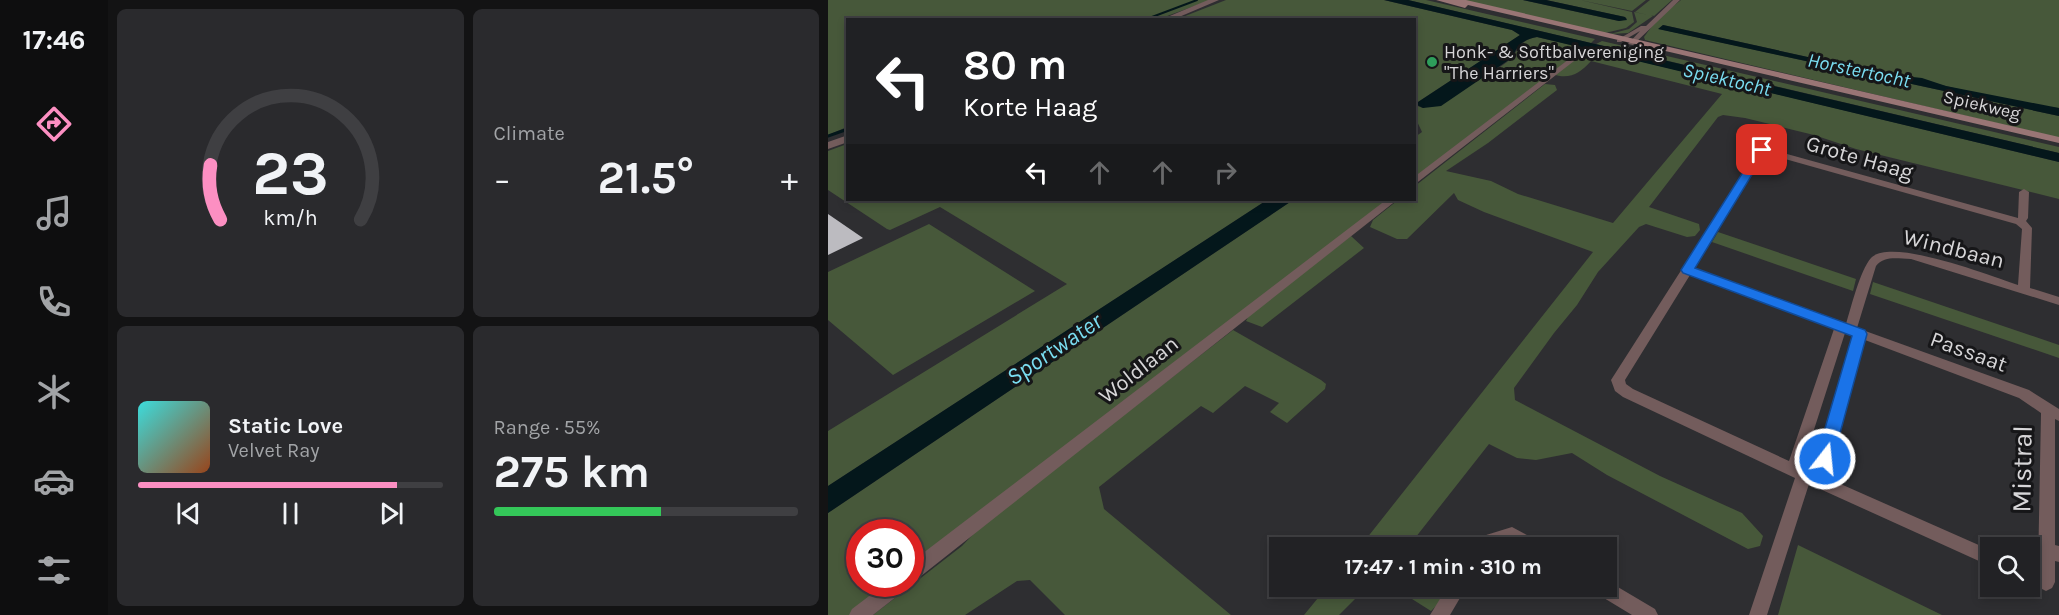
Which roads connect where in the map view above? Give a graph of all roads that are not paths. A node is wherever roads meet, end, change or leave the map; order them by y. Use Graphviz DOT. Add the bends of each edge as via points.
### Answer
graph roads {
  1 [pos="1215,0"];
  2 [pos="1440,0"];
  3 [pos="1456,0"];
  4 [pos="1677,0"];
  5 [pos="1169,18"];
  6 [pos="1647,26"];
  7 [pos="1627,41"];
  8 [pos="1583,51"];
  9 [pos="846,139"];
  10 [pos="2059,140"];
  11 [pos="828,146"];
  12 [pos="1416,180"];
  13 [pos="2024,192"];
  14 [pos="1391,201"];
  15 [pos="2020,222"];
  16 [pos="1687,270"];
  17 [pos="2024,290"];
  18 [pos="2059,301"];
  19 [pos="1850,330"];
  20 [pos="2053,412"];
  21 [pos="1806,475"];
  22 [pos="2053,552"];
  23 [pos="1980,553"];
  24 [pos="924,563"];
  25 [pos="2040,579"];
  26 [pos="1617,596"];
  27 [pos="882,597"];
  28 [pos="1451,597"];
  29 [pos="858,615"];
  30 [pos="1439,615"];
  31 [pos="1649,615"];
  32 [pos="1758,615"];
  1 -- 5 [label="street"];
  2 -- 7 [label="main road, Spiekweg"];
  3 -- 7 [label="main road, Spiekweg"];
  4 -- 6 [label="street"];
  6 -- 7 [label="street"];
  6 -- 7 [label="street"];
  7 -- 10 [label="main road, Spiekweg"];
  8 -- 12 [label="street"];
  9 -- 11 [label="street"];
  13 -- 15 [label="street"];
  14 -- 24 [label="street, Woldlaan"];
  15 -- 16 [label="street, Grote Haag" via="1762,150"];
  15 -- 17 [label="street" via="2027,228"];
  16 -- 19 [label="street, Passaat"];
  16 -- 21 [label="street, Grote Haag" via="1618,380 1620,387"];
  17 -- 18 [label="street, Windbaan"];
  17 -- 19 [label="street, Windbaan" via="1912,256 1886,255 1871,264"];
  19 -- 20 [label="street, Passaat" via="2024,394"];
  19 -- 21 [label="street, Windbaan"];
  19 -- 21 [label="street, Windbaan"];
  20 -- 22 [label="street, Mistral"];
  21 -- 23 [label="street"];
  21 -- 32 [label="street, Windbaan"];
  22 -- 25 [label="street, Mistral" via="2046,582"];
  26 -- 31 [label="street"];
  27 -- 29 [label="street"];
  28 -- 30 [label="street"];
}
